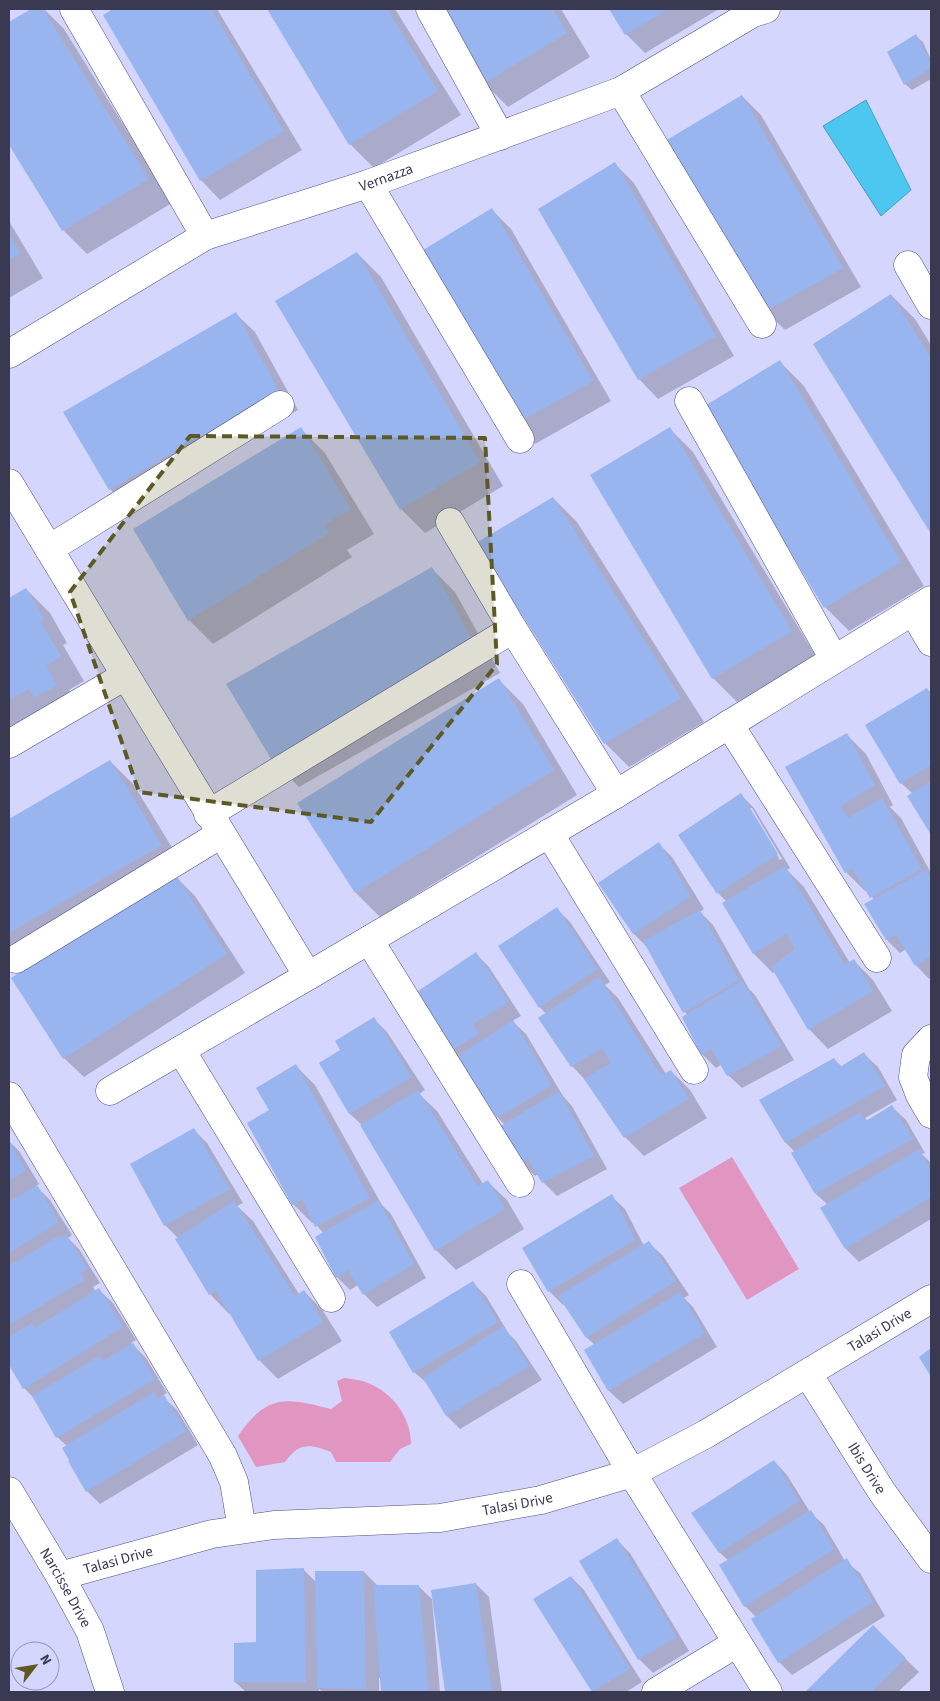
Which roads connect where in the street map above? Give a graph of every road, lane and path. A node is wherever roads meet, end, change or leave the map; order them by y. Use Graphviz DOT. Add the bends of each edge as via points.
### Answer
graph roads {
  1 [pos="74,9"];
  2 [pos="430,9"];
  3 [pos="756,10"];
  4 [pos="621,91"];
  5 [pos="500,136"];
  6 [pos="368,184"];
  7 [pos="205,236"];
  8 [pos="908,265"];
  9 [pos="931,305"];
  10 [pos="762,324"];
  11 [pos="9,354"];
  12 [pos="688,401"];
  13 [pos="280,405"];
  14 [pos="520,439"];
  15 [pos="9,483"];
  16 [pos="450,522"];
  17 [pos="49,549"];
  18 [pos="922,605"];
  19 [pos="513,628"];
  20 [pos="931,642"];
  21 [pos="834,659"];
  22 [pos="125,676"];
  23 [pos="729,724"];
  24 [pos="9,744"];
  25 [pos="616,794"];
  26 [pos="214,824"];
  27 [pos="549,833"];
  28 [pos="369,940"];
  29 [pos="877,958"];
  30 [pos="16,959"];
  31 [pos="308,976"];
  32 [pos="931,1040"];
  33 [pos="182,1050"];
  34 [pos="694,1070"];
  35 [pos="110,1091"];
  36 [pos="9,1096"];
  37 [pos="931,1114"];
  38 [pos="520,1183"];
  39 [pos="521,1284"];
  40 [pos="331,1298"];
  41 [pos="931,1299"];
  42 [pos="808,1374"];
  43 [pos="632,1473"];
  44 [pos="9,1491"];
  45 [pos="923,1528"];
  46 [pos="242,1529"];
  47 [pos="931,1559"];
  48 [pos="60,1576"];
  49 [pos="737,1643"];
  50 [pos="110,1692"];
  51 [pos="656,1692"];
  52 [pos="768,1692"];
  1 -- 7 [label="street"];
  2 -- 5 [label="street"];
  3 -- 4 [label="street, Vernazza"];
  4 -- 5 [label="street, Vernazza"];
  4 -- 10 [label="street"];
  5 -- 6 [label="street, Vernazza"];
  6 -- 7 [label="street, Vernazza"];
  6 -- 14 [label="street"];
  7 -- 11 [label="street, Vernazza"];
  8 -- 9 [label="street"];
  12 -- 21 [label="street"];
  13 -- 17 [label="street"];
  15 -- 17 [label="street"];
  16 -- 19 [label="street"];
  17 -- 22 [label="street"];
  18 -- 20 [label="street"];
  18 -- 21 [label="street"];
  19 -- 25 [label="street"];
  19 -- 26 [label="street"];
  21 -- 23 [label="street"];
  22 -- 24 [label="street"];
  22 -- 26 [label="street"];
  23 -- 25 [label="street"];
  23 -- 29 [label="street"];
  25 -- 27 [label="street"];
  26 -- 30 [label="street"];
  26 -- 31 [label="street"];
  27 -- 28 [label="street"];
  27 -- 34 [label="street"];
  28 -- 31 [label="street"];
  28 -- 38 [label="street"];
  31 -- 33 [label="street"];
  32 -- 37 [label="street" via="916,1055 913,1077"];
  33 -- 35 [label="street"];
  33 -- 40 [label="street"];
  36 -- 46 [label="street" via="223,1456 234,1482"];
  39 -- 43 [label="street"];
  41 -- 42 [label="street, Talasi Drive"];
  42 -- 43 [label="street, Talasi Drive"];
  42 -- 45 [label="street, Ibis Drive" via="882,1492"];
  43 -- 46 [label="street, Talasi Drive" via="541,1500 440,1518"];
  43 -- 49 [label="street"];
  44 -- 48 [label="street, Narcisse Drive"];
  45 -- 47 [label="street, Ibis Drive"];
  46 -- 48 [label="street, Talasi Drive" via="212,1534"];
  48 -- 50 [label="street, Narcisse Drive" via="90,1630"];
  49 -- 51 [label="street"];
  49 -- 52 [label="street"];
}
